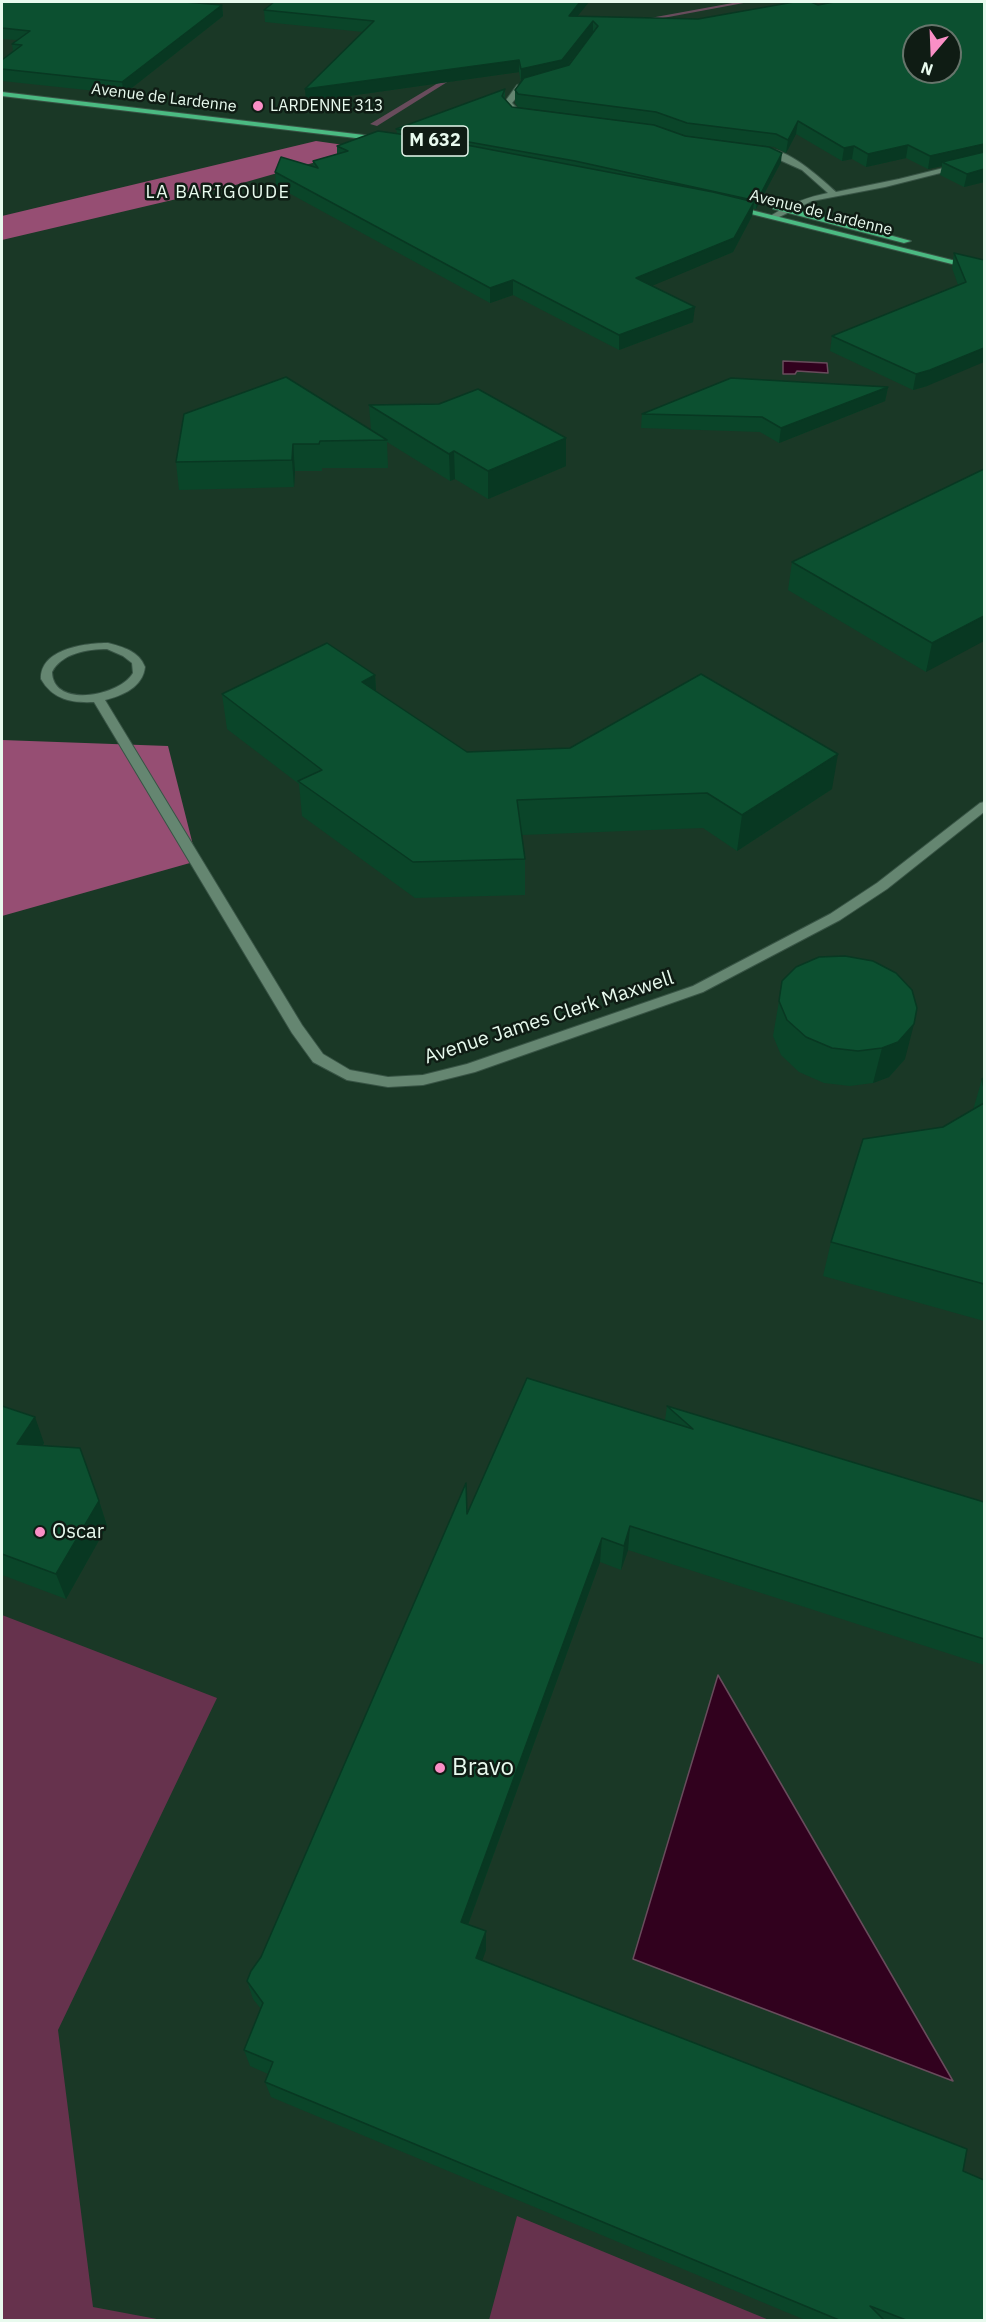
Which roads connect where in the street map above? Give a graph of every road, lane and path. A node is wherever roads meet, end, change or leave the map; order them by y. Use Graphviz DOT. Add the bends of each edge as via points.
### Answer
graph roads {
  1 [pos="543,81"];
  2 [pos="2,94"];
  3 [pos="533,115"];
  4 [pos="388,137"];
  5 [pos="760,149"];
  6 [pos="984,160"];
  7 [pos="833,194"];
  8 [pos="765,204"];
  9 [pos="727,206"];
  10 [pos="785,209"];
  11 [pos="775,217"];
  12 [pos="984,262"];
  13 [pos="984,270"];
  14 [pos="98,698"];
  15 [pos="984,806"];
  1 -- 3 [label="street" via="520,87 508,103 515,111"];
  2 -- 4 [label="main road, Avenue de Lardenne / M 632" via="151,106"];
  5 -- 7 [label="street" via="805,168"];
  6 -- 7 [label="street"];
  7 -- 10 [label="street" via="803,200"];
  8 -- 10 [label="main road, Avenue de Lardenne"];
  9 -- 11 [label="main road, Avenue de Lardenne"];
  10 -- 11 [label="street"];
  10 -- 12 [label="main road, Avenue de Lardenne"];
  11 -- 13 [label="main road, Avenue de Lardenne"];
  14 -- 14 [label="street" via="129,687 137,678 140,668 125,650 87,647 69,652 47,670 46,680 52,689 80,699"];
  14 -- 15 [label="street, Avenue James Clerk Maxwell" via="318,1058 347,1075 388,1082 423,1080 470,1068 698,989 835,917 882,886"];
}
